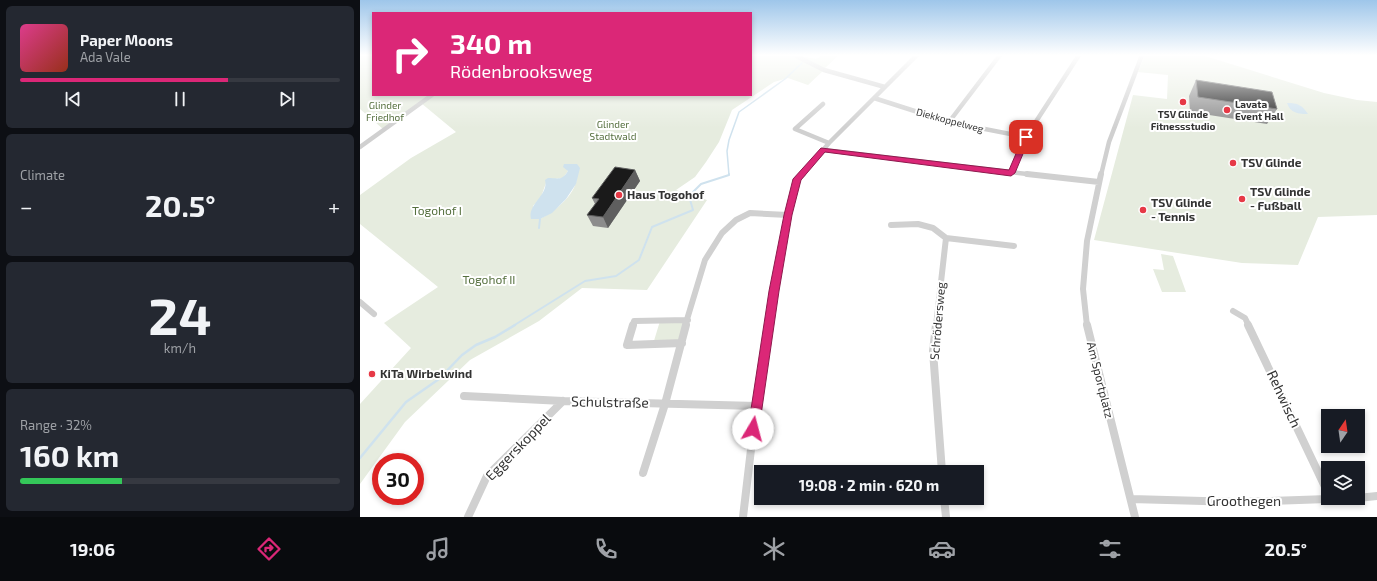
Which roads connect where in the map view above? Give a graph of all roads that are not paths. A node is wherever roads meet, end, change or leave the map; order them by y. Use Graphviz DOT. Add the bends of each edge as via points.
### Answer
graph roads {
  1 [pos="857,79"];
  2 [pos="893,79"];
  3 [pos="982,79"];
  4 [pos="1063,79"];
  5 [pos="1133,79"];
  6 [pos="885,87"];
  7 [pos="431,96"];
  8 [pos="874,98"];
  9 [pos="823,104"];
  10 [pos="949,122"];
  11 [pos="1026,137"];
  12 [pos="829,143"];
  13 [pos="360,147"];
  14 [pos="824,150"];
  15 [pos="1011,173"];
  16 [pos="1099,182"];
  17 [pos="788,215"];
  18 [pos="891,225"];
  19 [pos="946,238"];
  20 [pos="1014,246"];
  21 [pos="360,302"];
  22 [pos="1233,312"];
  23 [pos="374,314"];
  24 [pos="688,320"];
  25 [pos="682,343"];
  26 [pos="464,396"];
  27 [pos="563,401"];
  28 [pos="665,404"];
  29 [pos="757,406"];
  30 [pos="941,465"];
  31 [pos="643,473"];
  32 [pos="1321,478"];
  33 [pos="1377,496"];
  34 [pos="1321,497"];
  35 [pos="1365,497"];
  36 [pos="1131,499"];
  37 [pos="945,505"];
  38 [pos="468,517"];
  39 [pos="743,517"];
  40 [pos="946,517"];
  41 [pos="1135,517"];
  1 -- 6 [label="street"];
  2 -- 6 [label="street"];
  3 -- 10 [label="street"];
  4 -- 11 [label="street"];
  5 -- 16 [label="street, Am Sportplatz" via="1109,142"];
  6 -- 8 [label="street"];
  7 -- 13 [label="street"];
  8 -- 10 [label="street, Diekkoppelweg"];
  8 -- 12 [label="street"];
  9 -- 12 [label="street" via="795,129"];
  10 -- 11 [label="street, Diekkoppelweg"];
  11 -- 15 [label="street"];
  12 -- 14 [label="street"];
  14 -- 15 [label="street"];
  14 -- 17 [label="street" via="797,179"];
  15 -- 16 [label="street"];
  16 -- 36 [label="street, Am Sportplatz" via="1087,241 1083,297 1088,331"];
  17 -- 24 [label="street" via="750,213 736,220 722,233 705,260"];
  17 -- 29 [label="street"];
  18 -- 19 [label="street" via="918,224 932,228"];
  19 -- 20 [label="street"];
  19 -- 30 [label="street, Schrödersweg" via="933,351"];
  21 -- 23 [label="street"];
  22 -- 32 [label="street, Rehwisch" via="1244,318"];
  24 -- 25 [label="street"];
  24 -- 25 [label="street" via="634,321 627,345"];
  25 -- 28 [label="street"];
  26 -- 27 [label="street, Schulstraße"];
  27 -- 28 [label="street, Schulstraße"];
  27 -- 38 [label="street, Eggerskoppel" via="487,476"];
  28 -- 29 [label="street, Schulstraße"];
  28 -- 31 [label="street"];
  29 -- 39 [label="street"];
  33 -- 35 [label="street, Groothegen"];
  34 -- 36 [label="street, Groothegen" via="1239,502"];
  36 -- 41 [label="street, Am Sportplatz"];
  37 -- 40 [label="street"];
}
